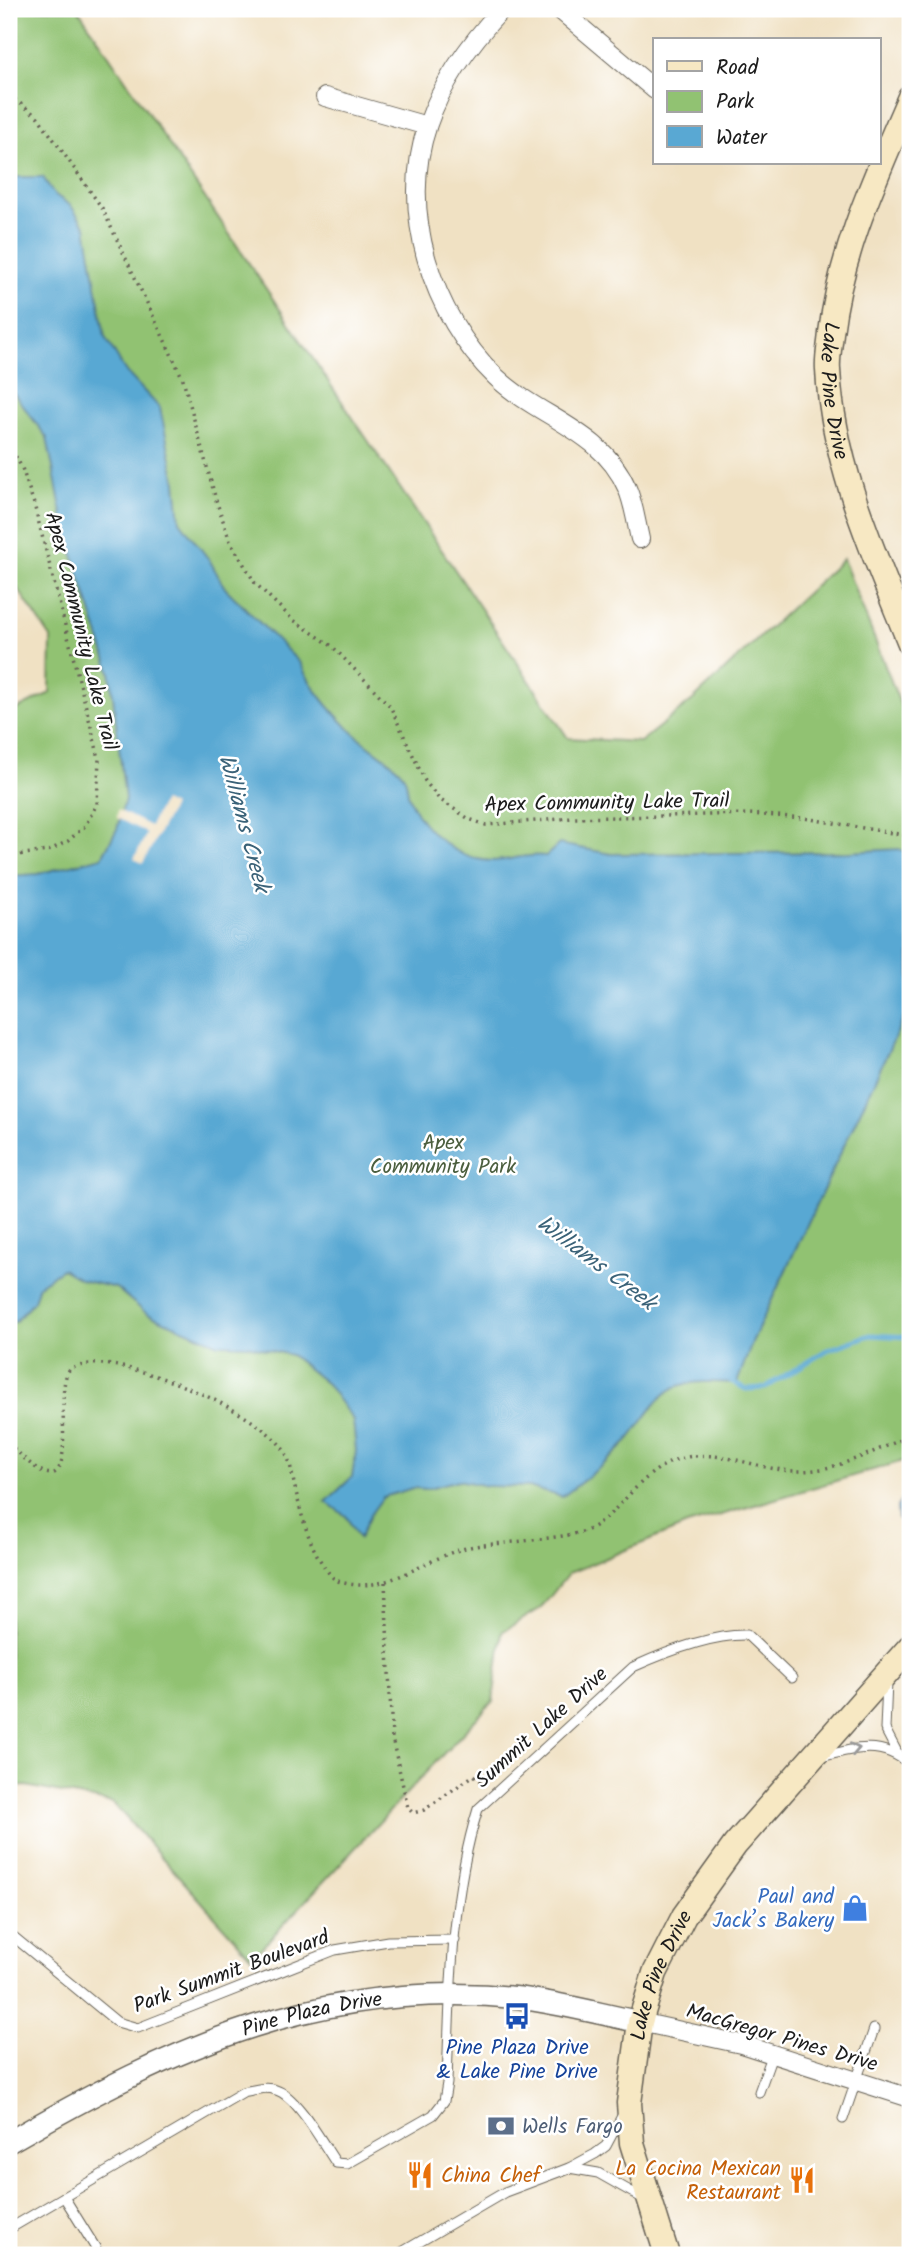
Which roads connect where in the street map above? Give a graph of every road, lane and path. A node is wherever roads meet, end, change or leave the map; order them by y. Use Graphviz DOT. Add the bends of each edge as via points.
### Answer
graph roads {
  1 [pos="502,9"];
  2 [pos="559,9"];
  3 [pos="653,88"];
  4 [pos="9,95"];
  5 [pos="325,97"];
  6 [pos="910,97"];
  7 [pos="427,126"];
  8 [pos="9,444"];
  9 [pos="640,539"];
  10 [pos="910,643"];
  11 [pos="910,836"];
  12 [pos="9,856"];
  13 [pos="910,1198"];
  14 [pos="910,1208"];
  15 [pos="910,1250"];
  16 [pos="910,1268"];
  17 [pos="910,1436"];
  18 [pos="9,1443"];
  19 [pos="386,1582"];
  20 [pos="910,1647"];
  21 [pos="888,1674"];
  22 [pos="792,1678"];
  23 [pos="898,1754"];
  24 [pos="813,1759"];
  25 [pos="910,1765"];
  26 [pos="493,1792"];
  27 [pos="9,1933"];
  28 [pos="455,1940"];
  29 [pos="450,1994"];
  30 [pos="640,2022"];
  31 [pos="874,2029"];
  32 [pos="773,2053"];
  33 [pos="856,2081"];
  34 [pos="760,2092"];
  35 [pos="910,2098"];
  36 [pos="629,2103"];
  37 [pos="843,2119"];
  38 [pos="9,2143"];
  39 [pos="569,2168"];
  40 [pos="64,2197"];
  41 [pos="649,2202"];
  42 [pos="9,2229"];
  43 [pos="100,2255"];
  44 [pos="397,2255"];
  45 [pos="667,2255"];
  1 -- 7 [label="street" via="454,70"];
  2 -- 3 [label="street"];
  4 -- 11 [label="path, Apex Community Lake Trail" via="38,117 102,208 183,379 230,541 255,583 292,619 332,646 390,706 425,781 439,799 486,825 750,814"];
  5 -- 7 [label="street"];
  6 -- 10 [label="main road, Lake Pine Drive" via="856,224 838,288 827,368 839,452"];
  7 -- 9 [label="street" via="419,187 421,230 445,309 467,345 498,379 534,408 595,442 609,457 628,489"];
  8 -- 12 [label="path, Apex Community Lake Trail" via="34,505 99,758 97,804 85,826 48,851"];
  13 -- 14 [label="path"];
  15 -- 16 [label="path"];
  17 -- 19 [label="path" via="824,1470 779,1471 716,1455 683,1459 652,1473 588,1530 452,1552"];
  18 -- 19 [label="path" via="30,1465 42,1471 57,1468 65,1456 62,1382 70,1369 91,1363 127,1368 193,1390 241,1413 278,1440 287,1455 317,1556 335,1580 366,1586"];
  19 -- 26 [label="path" via="392,1738 408,1808 413,1813 424,1810 474,1775"];
  20 -- 21 [label="main road, Lake Pine Drive"];
  21 -- 23 [label="lane" via="883,1717"];
  21 -- 24 [label="main road, Lake Pine Drive"];
  22 -- 26 [label="lane, Summit Lake Drive" via="747,1635 731,1634 650,1659 633,1667"];
  24 -- 23 [label="lane, one-way" via="869,1746"];
  23 -- 25 [label="lane"];
  24 -- 30 [label="main road, Lake Pine Drive" via="702,1888 655,1973"];
  26 -- 28 [label="lane, Summit Lake Drive" via="478,1809 470,1833"];
  27 -- 28 [label="lane, Park Summit Boulevard" via="117,2022 138,2028 335,1950 387,1941"];
  28 -- 29 [label="lane, Summit Lake Drive"];
  29 -- 30 [label="street, Pine Plaza Drive" via="534,2000"];
  29 -- 38 [label="street, Pine Plaza Drive" via="398,1996 297,2011 224,2034 128,2077"];
  29 -- 40 [label="lane, Summit Lake Drive" via="444,2101 433,2115 347,2164 335,2163 291,2098 265,2088 243,2092"];
  30 -- 32 [label="street, MacGregor Pines Drive"];
  30 -- 36 [label="main road, Lake Pine Drive"];
  31 -- 33 [label="lane"];
  32 -- 33 [label="street, MacGregor Pines Drive"];
  32 -- 34 [label="lane"];
  33 -- 35 [label="street, MacGregor Pines Drive"];
  33 -- 37 [label="lane"];
  36 -- 39 [label="lane" via="606,2146"];
  36 -- 41 [label="main road, Lake Pine Drive" via="632,2143"];
  39 -- 41 [label="lane" via="598,2173"];
  39 -- 44 [label="lane" via="505,2192"];
  40 -- 42 [label="lane"];
  40 -- 43 [label="lane"];
  41 -- 45 [label="main road, Lake Pine Drive"];
}
